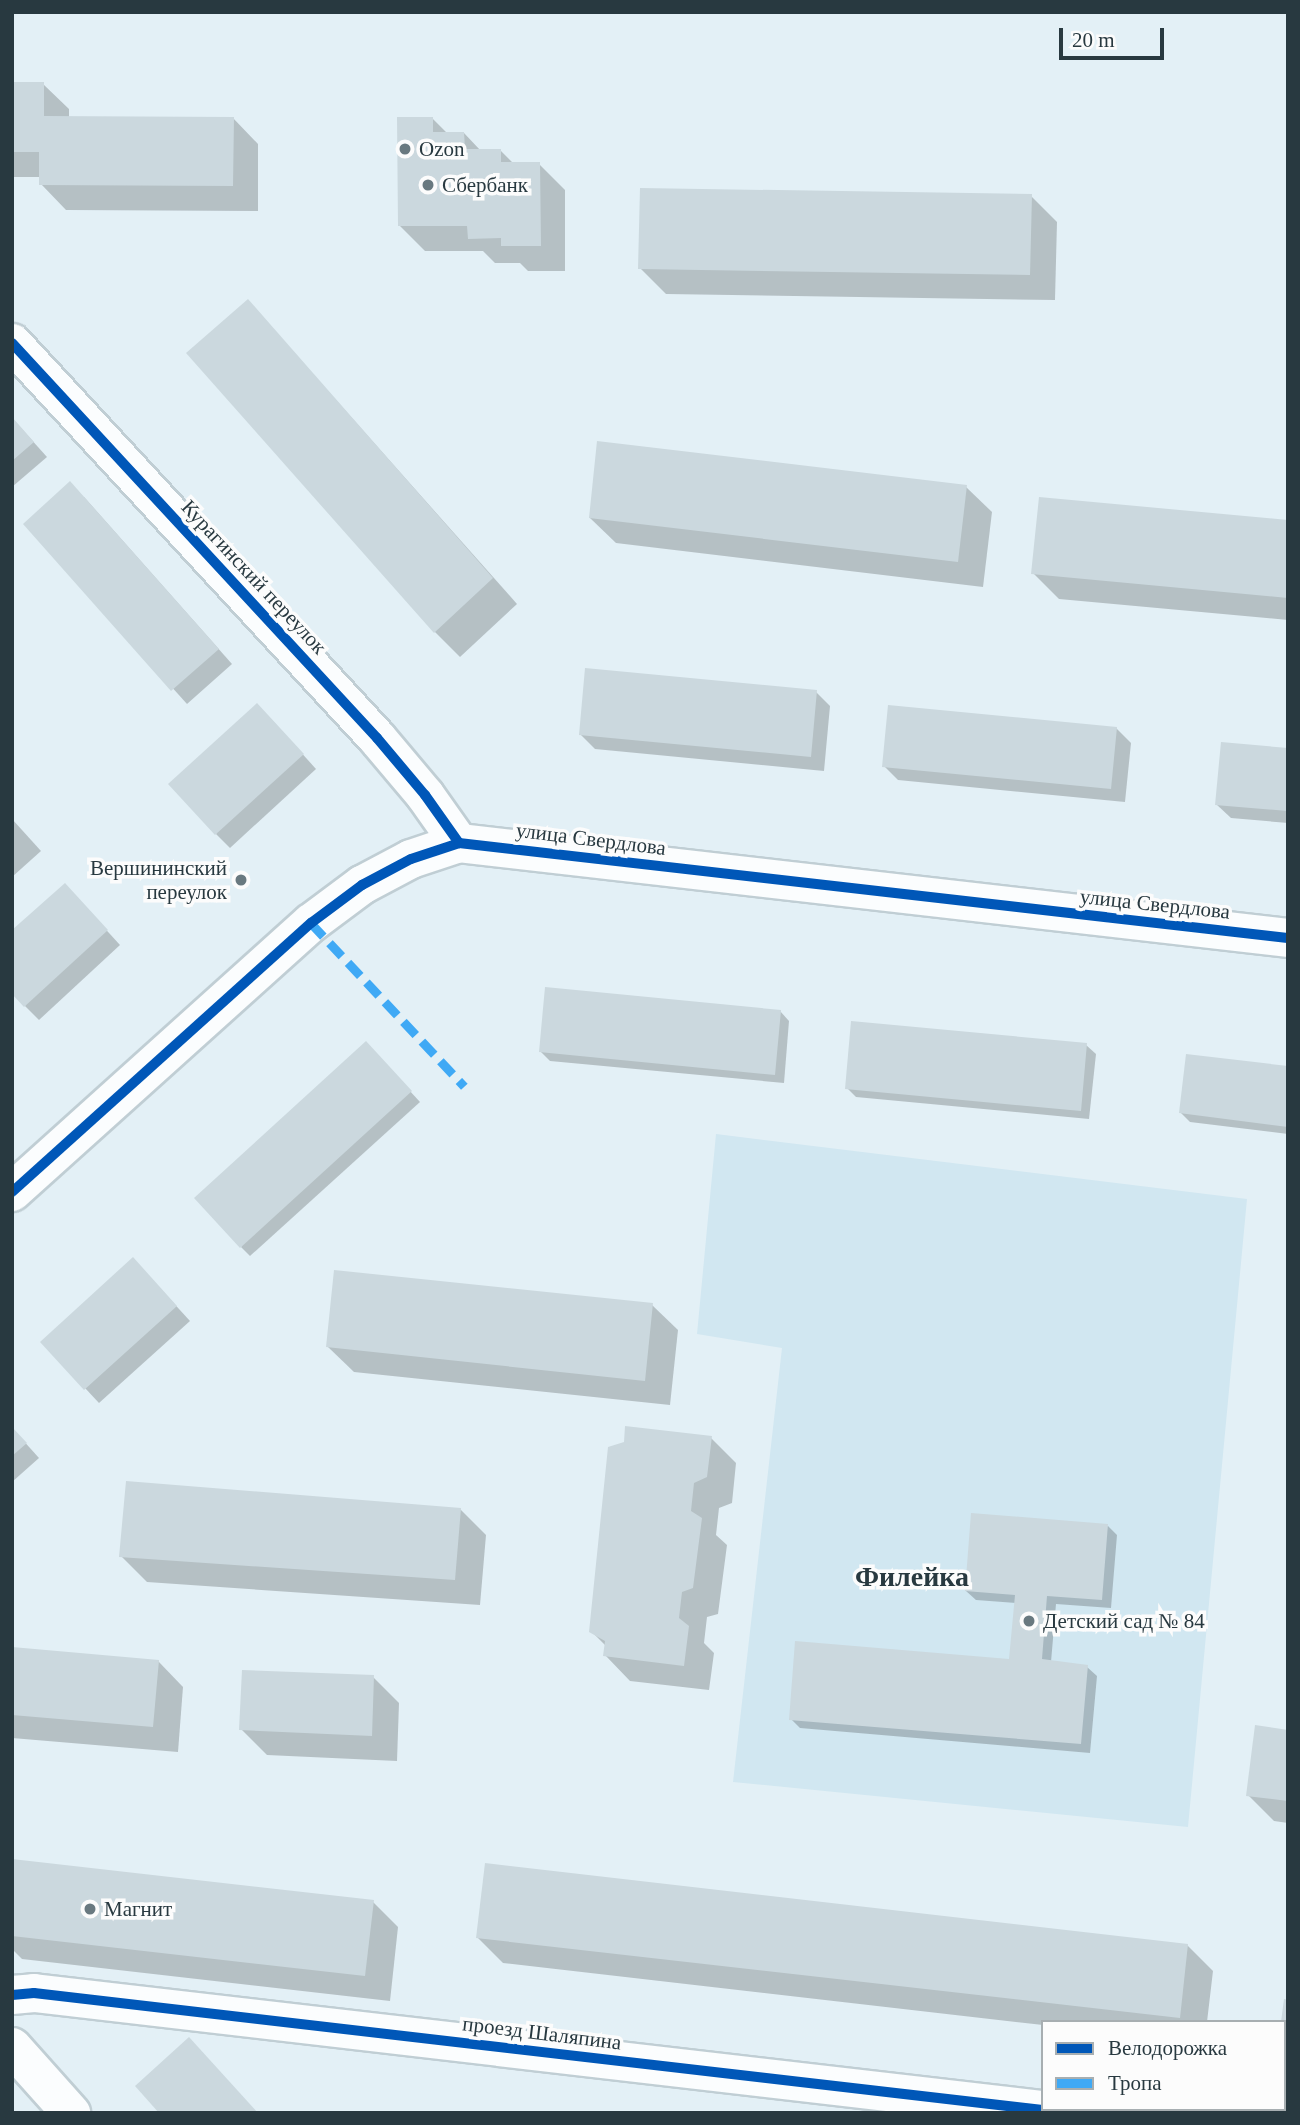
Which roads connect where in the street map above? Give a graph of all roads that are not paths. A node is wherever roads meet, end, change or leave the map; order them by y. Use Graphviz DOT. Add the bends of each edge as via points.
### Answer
graph roads {
  1 [pos="12,343"];
  2 [pos="459,843"];
  3 [pos="1288,938"];
  4 [pos="12,1192"];
  5 [pos="12,1995"];
  6 [pos="12,2047"];
  7 [pos="1041,2110"];
  8 [pos="71,2113"];
  1 -- 2 [label="street, Курагинский переулок" via="377,738"];
  2 -- 3 [label="street, улица Свердлова"];
  2 -- 4 [label="street, улица Свердлова" via="411,859 362,885 311,923"];
  5 -- 7 [label="street, проезд Шаляпина" via="34,1993"];
  6 -- 8 [label="street"];
}
